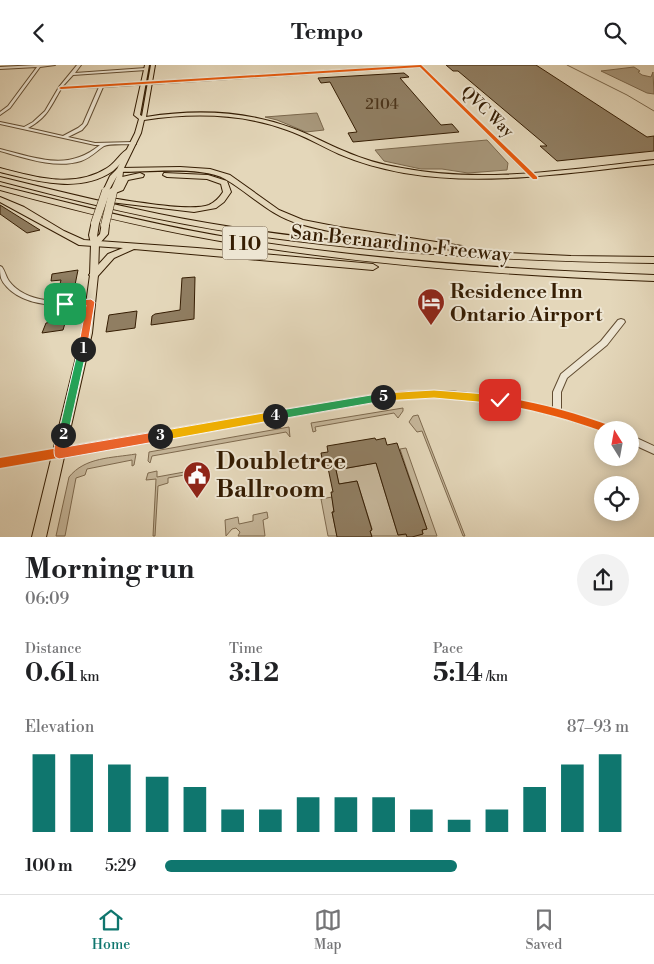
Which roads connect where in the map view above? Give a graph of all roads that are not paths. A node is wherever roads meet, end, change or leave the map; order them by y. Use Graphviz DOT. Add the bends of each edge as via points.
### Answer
graph roads {
  1 [pos="53,65"];
  2 [pos="79,65"];
  3 [pos="39,66"];
  4 [pos="420,66"];
  5 [pos="150,67"];
  6 [pos="2,68"];
  7 [pos="74,74"];
  8 [pos="144,83"];
  9 [pos="151,83"];
  10 [pos="101,86"];
  11 [pos="61,89"];
  12 [pos="0,114"];
  13 [pos="142,119"];
  14 [pos="0,123"];
  15 [pos="24,128"];
  16 [pos="64,137"];
  17 [pos="103,145"];
  18 [pos="132,146"];
  19 [pos="0,150"];
  20 [pos="654,164"];
  21 [pos="120,170"];
  22 [pos="0,172"];
  23 [pos="534,176"];
  24 [pos="0,179"];
  25 [pos="0,183"];
  26 [pos="0,188"];
  27 [pos="110,191"];
  28 [pos="0,199"];
  29 [pos="96,199"];
  30 [pos="96,244"];
  31 [pos="151,247"];
  32 [pos="466,249"];
  33 [pos="654,254"];
  34 [pos="654,260"];
  35 [pos="0,268"];
  36 [pos="494,271"];
  37 [pos="654,271"];
  38 [pos="94,275"];
  39 [pos="654,278"];
  40 [pos="91,302"];
  41 [pos="621,322"];
  42 [pos="557,411"];
  43 [pos="594,424"];
  44 [pos="639,443"];
  45 [pos="654,450"];
  46 [pos="59,454"];
  47 [pos="0,463"];
  48 [pos="40,537"];
  1 -- 3 [label="street"];
  2 -- 7 [label="street"];
  3 -- 6 [label="street"];
  3 -- 12 [label="street" via="9,107"];
  4 -- 9 [label="street"];
  4 -- 23 [label="street, QVC Way"];
  5 -- 7 [label="street"];
  5 -- 8 [label="main road"];
  5 -- 9 [label="main road"];
  7 -- 11 [label="street"];
  8 -- 9 [label="street"];
  8 -- 10 [label="street"];
  8 -- 13 [label="main road" via="137,115"];
  9 -- 13 [label="main road" via="146,115"];
  10 -- 11 [label="street"];
  10 -- 16 [label="street" via="85,124"];
  11 -- 15 [label="street" via="45,115"];
  13 -- 18 [label="main road"];
  13 -- 23 [label="main road" via="203,118 250,123 280,130 367,166 418,177 483,181"];
  14 -- 15 [label="street"];
  15 -- 16 [label="street"];
  16 -- 17 [label="street"];
  17 -- 18 [label="street"];
  17 -- 19 [label="street" via="91,155 58,164"];
  18 -- 21 [label="main road"];
  18 -- 22 [label="highway" via="108,171 80,181 52,182"];
  20 -- 23 [label="main road"];
  21 -- 27 [label="main road" via="120,176"];
  21 -- 32 [label="highway" via="210,171 227,177 276,212 301,222"];
  22 -- 29 [label="highway, San Bernardino Freeway / I 10"];
  24 -- 34 [label="highway" via="129,210 312,241 472,255"];
  25 -- 37 [label="highway" via="145,219 306,246 457,262"];
  26 -- 36 [label="highway, San Bernardino Freeway / I 10" via="97,213 230,241 368,260"];
  27 -- 29 [label="highway" via="120,188 127,177 145,175 214,178 224,183 227,191 215,204 191,210"];
  27 -- 30 [label="main road, bridge" via="104,234"];
  27 -- 30 [label="main road, bridge" via="95,223 93,235"];
  28 -- 30 [label="highway" via="74,240"];
  29 -- 32 [label="highway, San Bernardino Freeway / I 10" via="289,233"];
  30 -- 31 [label="highway"];
  30 -- 38 [label="main road"];
  31 -- 36 [label="highway" via="412,270"];
  31 -- 38 [label="highway" via="115,253"];
  32 -- 33 [label="highway, San Bernardino Freeway / I 10"];
  35 -- 40 [label="street" via="10,285 37,301"];
  36 -- 39 [label="highway, San Bernardino Freeway / I 10"];
  38 -- 40 [label="main road"];
  40 -- 46 [label="main road"];
  41 -- 42 [label="street" via="604,343 564,376 557,391"];
  42 -- 43 [label="street"];
  42 -- 46 [label="street" via="473,396 412,394"];
  44 -- 45 [label="street"];
  46 -- 47 [label="street"];
  46 -- 48 [label="main road"];
}
